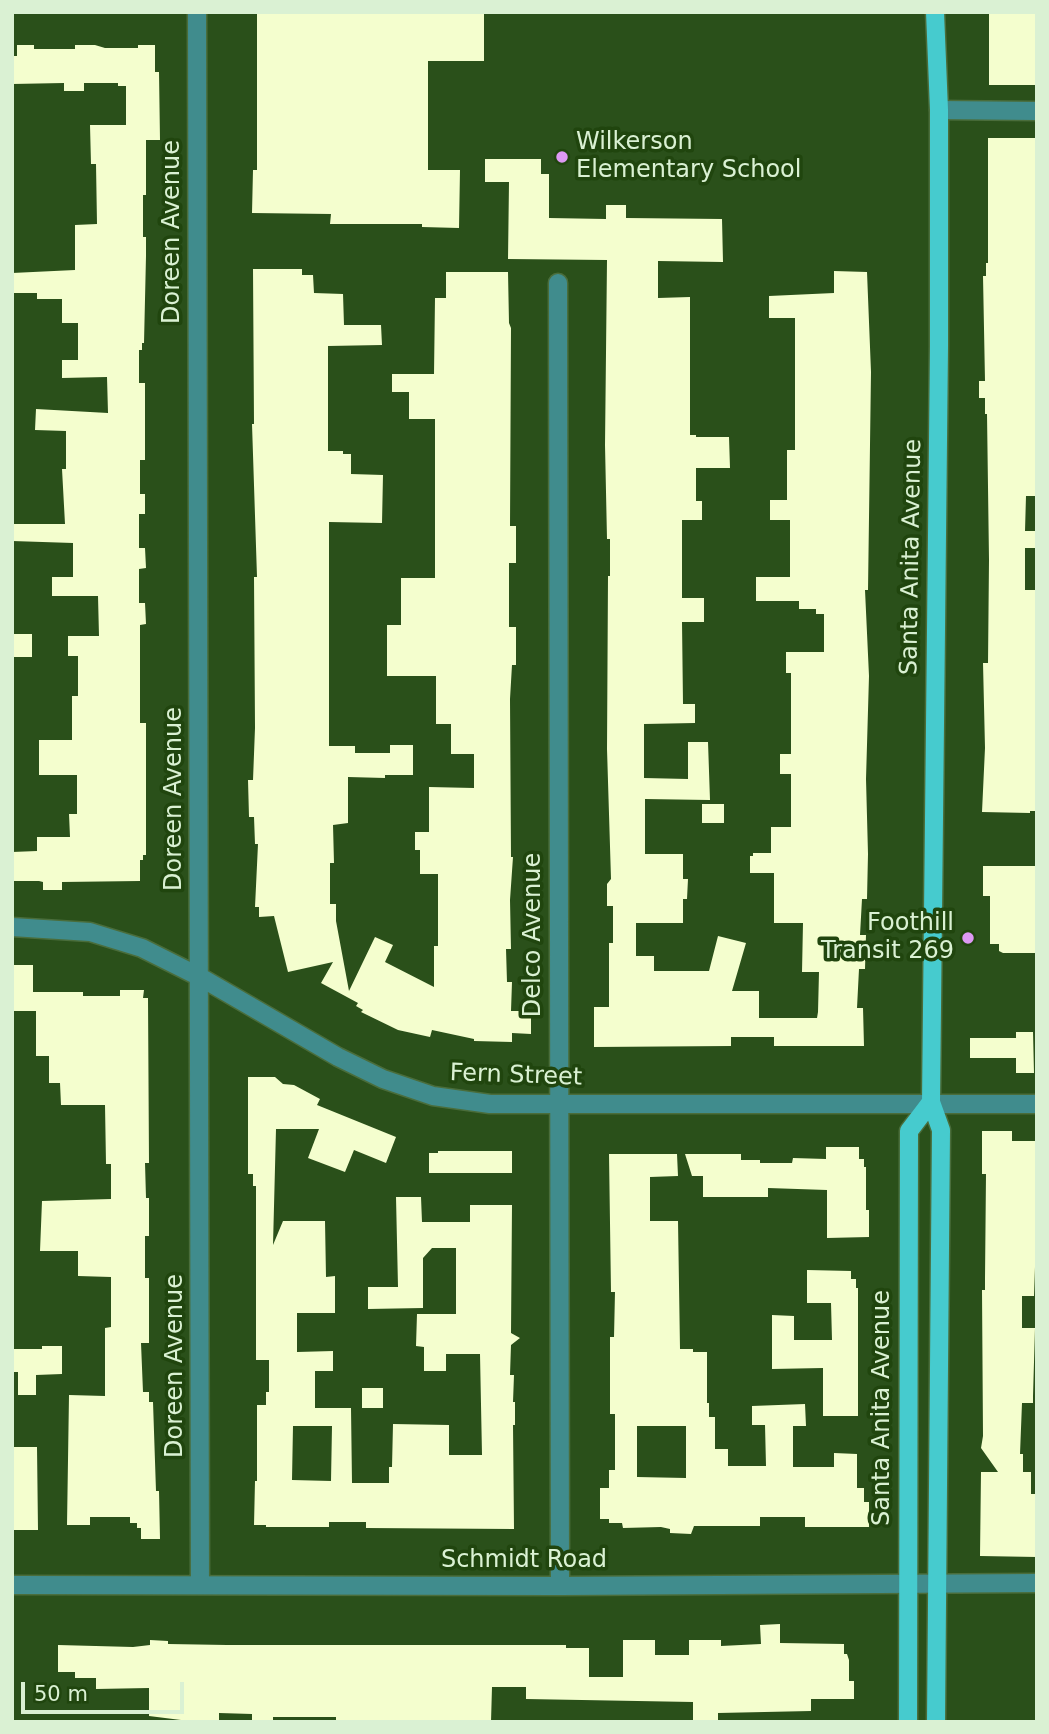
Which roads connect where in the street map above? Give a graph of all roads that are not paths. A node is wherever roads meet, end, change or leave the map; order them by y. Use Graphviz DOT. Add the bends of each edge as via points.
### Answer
graph roads {
  1 [pos="197,12"];
  2 [pos="935,12"];
  3 [pos="939,110"];
  4 [pos="1037,111"];
  5 [pos="558,283"];
  6 [pos="12,927"];
  7 [pos="200,977"];
  8 [pos="931,1102"];
  9 [pos="558,1103"];
  10 [pos="1037,1104"];
  11 [pos="1037,1583"];
  12 [pos="12,1585"];
  13 [pos="200,1585"];
  14 [pos="907,1585"];
  15 [pos="936,1585"];
  16 [pos="560,1586"];
  17 [pos="908,1722"];
  18 [pos="936,1722"];
  1 -- 7 [label="street, Doreen Avenue"];
  2 -- 3 [label="main road, Santa Anita Avenue"];
  3 -- 4 [label="street"];
  3 -- 8 [label="main road, Santa Anita Avenue"];
  5 -- 9 [label="street, Delco Avenue"];
  6 -- 7 [label="street, Fern Street" via="90,932 142,948"];
  7 -- 9 [label="street, Fern Street" via="383,1079 433,1096 490,1104"];
  7 -- 13 [label="street, Doreen Avenue"];
  8 -- 9 [label="street, Fern Street"];
  8 -- 10 [label="street, Fern Street"];
  8 -- 14 [label="main road, Santa Anita Avenue" via="909,1131"];
  8 -- 15 [label="main road, Santa Anita Avenue" via="941,1130"];
  9 -- 16 [label="street, Delco Avenue"];
  11 -- 15 [label="street, Schmidt Road"];
  12 -- 13 [label="street, Schmidt Road"];
  13 -- 16 [label="street, Schmidt Road"];
  14 -- 15 [label="street, Schmidt Road"];
  14 -- 16 [label="street, Schmidt Road"];
  14 -- 17 [label="main road, Santa Anita Avenue"];
  15 -- 18 [label="main road, Santa Anita Avenue"];
}
